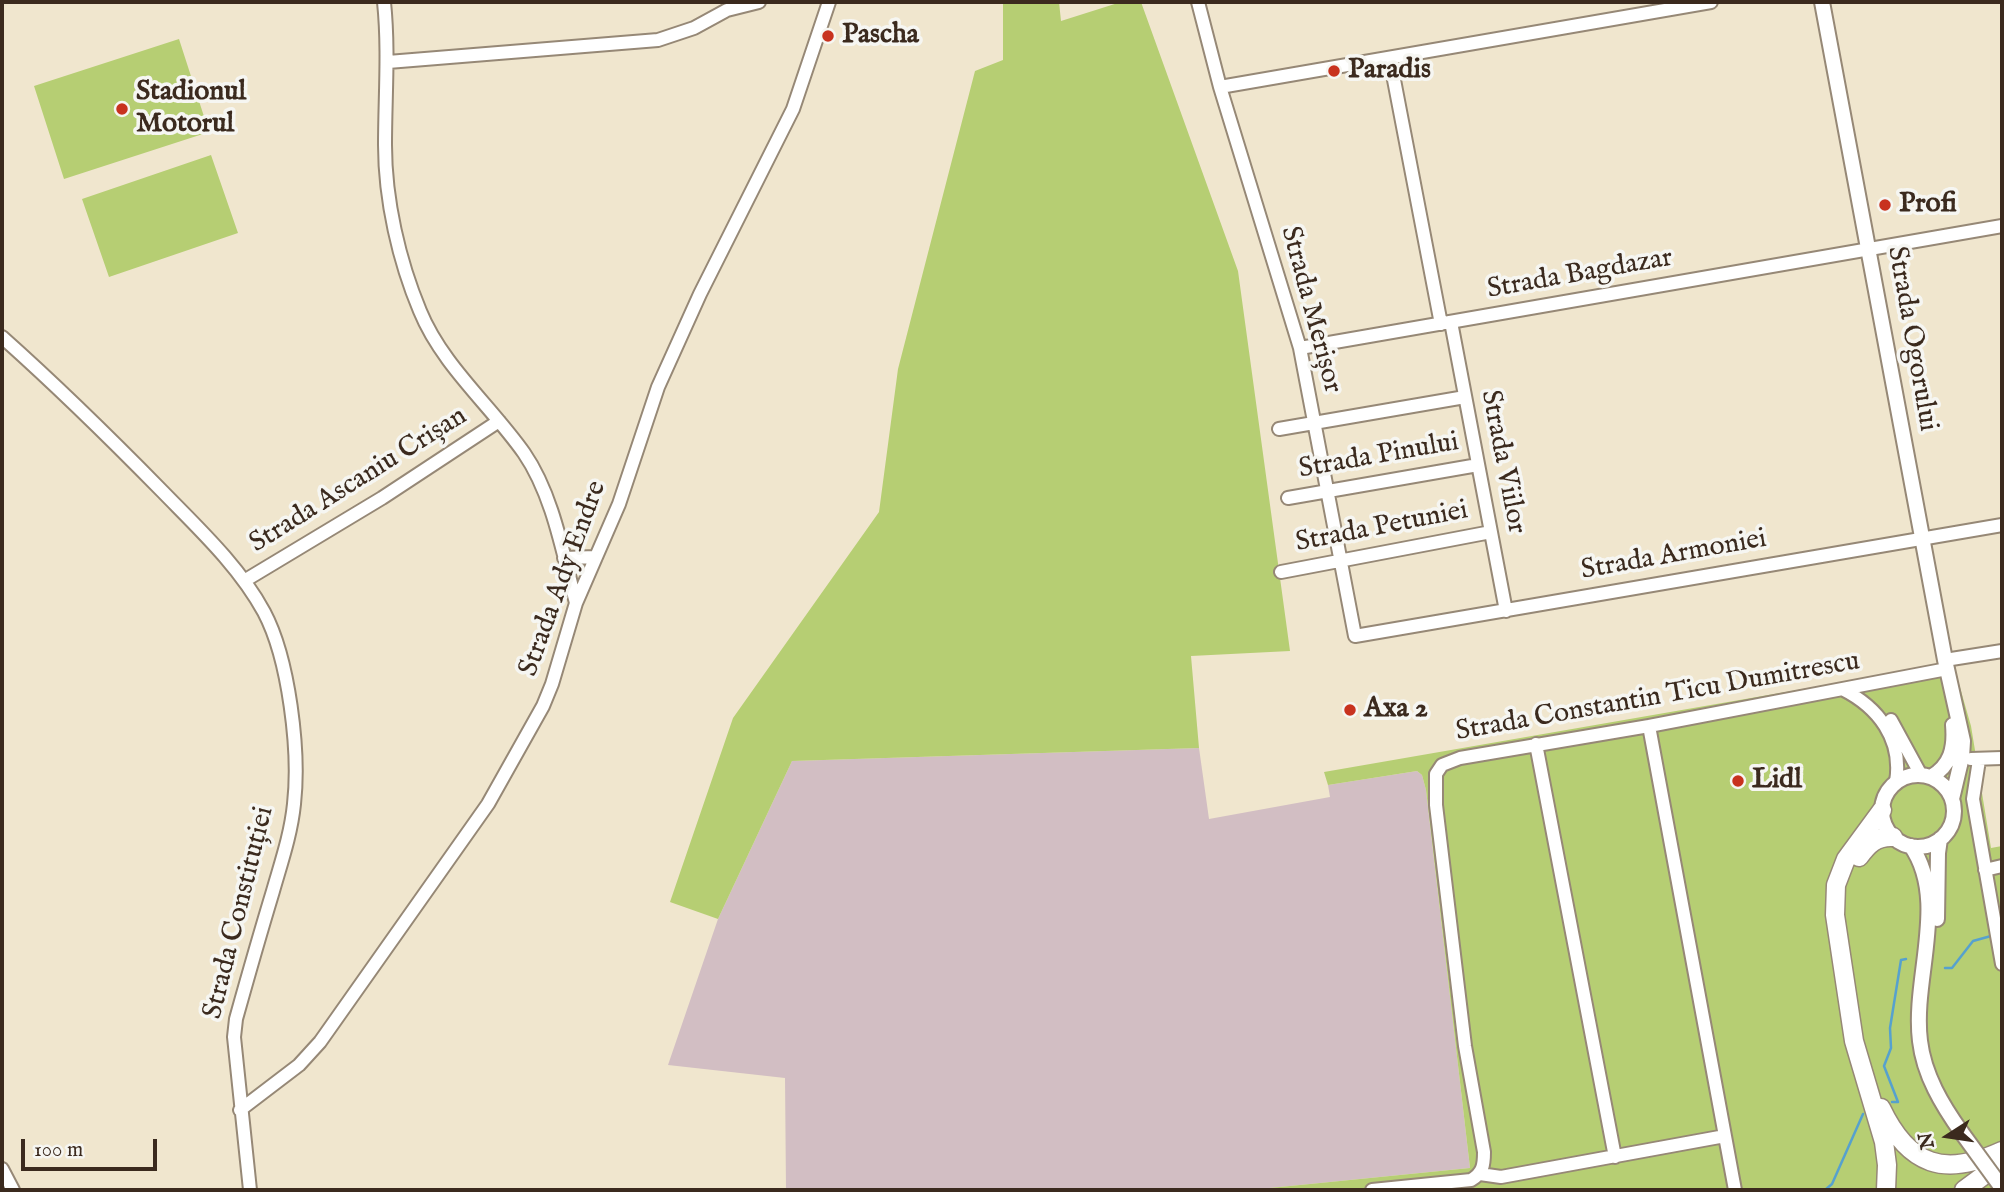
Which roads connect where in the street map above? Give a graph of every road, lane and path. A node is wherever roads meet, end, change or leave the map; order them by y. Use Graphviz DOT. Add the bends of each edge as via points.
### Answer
graph roads {
  1 [pos="384,2"];
  2 [pos="758,2"];
  3 [pos="829,2"];
  4 [pos="1198,2"];
  5 [pos="1711,2"];
  6 [pos="1822,2"];
  7 [pos="1390,59"];
  8 [pos="388,62"];
  9 [pos="1220,87"];
  10 [pos="2002,226"];
  11 [pos="1870,249"];
  12 [pos="1446,323"];
  13 [pos="2,337"];
  14 [pos="1300,348"];
  15 [pos="1465,397"];
  16 [pos="499,421"];
  17 [pos="1313,423"];
  18 [pos="1279,429"];
  19 [pos="1478,465"];
  20 [pos="1328,492"];
  21 [pos="1288,498"];
  22 [pos="2002,525"];
  23 [pos="1491,533"];
  24 [pos="1922,538"];
  25 [pos="596,557"];
  26 [pos="564,558"];
  27 [pos="1341,560"];
  28 [pos="1282,572"];
  29 [pos="244,581"];
  30 [pos="576,603"];
  31 [pos="1506,611"];
  32 [pos="1355,636"];
  33 [pos="2002,650"];
  34 [pos="1949,662"];
  35 [pos="1950,685"];
  36 [pos="1842,689"];
  37 [pos="1859,698"];
  38 [pos="1649,726"];
  39 [pos="1536,744"];
  40 [pos="1962,757"];
  41 [pos="2002,758"];
  42 [pos="1979,760"];
  43 [pos="1926,776"];
  44 [pos="1896,782"];
  45 [pos="1952,799"];
  46 [pos="1882,810"];
  47 [pos="1893,837"];
  48 [pos="1940,839"];
  49 [pos="1911,846"];
  50 [pos="2002,866"];
  51 [pos="1985,870"];
  52 [pos="2002,964"];
  53 [pos="1845,983"];
  54 [pos="1921,989"];
  55 [pos="1865,1073"];
  56 [pos="240,1110"];
  57 [pos="1725,1136"];
  58 [pos="2002,1151"];
  59 [pos="1615,1157"];
  60 [pos="2002,1162"];
  61 [pos="2,1168"];
  62 [pos="1480,1174"];
  63 [pos="2002,1181"];
  64 [pos="2002,1188"];
  65 [pos="13,1190"];
  66 [pos="250,1190"];
  67 [pos="1372,1190"];
  68 [pos="1735,1190"];
  69 [pos="1886,1190"];
  70 [pos="1965,1190"];
  71 [pos="1990,1190"];
  1 -- 8 [label="street"];
  2 -- 8 [label="street" via="727,10 658,40"];
  3 -- 25 [label="street, Strada Ady Endre" via="793,109 658,387"];
  4 -- 9 [label="street, Strada Merișor"];
  5 -- 7 [label="street"];
  6 -- 11 [label="main road, Strada Ogorului"];
  7 -- 9 [label="street"];
  7 -- 12 [label="street, Strada Viilor"];
  8 -- 16 [label="street" via="387,175 405,265 435,342"];
  9 -- 14 [label="street, Strada Merișor"];
  10 -- 11 [label="street, Strada Bagdazar"];
  11 -- 12 [label="street, Strada Bagdazar"];
  11 -- 24 [label="main road, Strada Ogorului"];
  12 -- 14 [label="street, Strada Bagdazar"];
  12 -- 15 [label="street, Strada Viilor"];
  13 -- 29 [label="street, Strada Constituției" via="75,402"];
  14 -- 17 [label="street, Strada Merișor"];
  15 -- 17 [label="street"];
  15 -- 19 [label="street, Strada Viilor"];
  16 -- 26 [label="street" via="537,478"];
  16 -- 29 [label="street, Strada Ascaniu Crișan"];
  17 -- 18 [label="street"];
  17 -- 20 [label="street, Strada Merișor"];
  19 -- 20 [label="street, Strada Pinului"];
  19 -- 23 [label="street, Strada Viilor"];
  20 -- 21 [label="street, Strada Pinului"];
  20 -- 27 [label="street, Strada Merișor"];
  22 -- 24 [label="street, Strada Armoniei"];
  23 -- 27 [label="street, Strada Petuniei"];
  23 -- 31 [label="street, Strada Viilor"];
  24 -- 31 [label="street, Strada Armoniei"];
  24 -- 34 [label="main road, Strada Ogorului"];
  25 -- 26 [label="street"];
  25 -- 30 [label="street, Strada Ady Endre"];
  26 -- 30 [label="street"];
  27 -- 28 [label="street, Strada Petuniei"];
  27 -- 32 [label="street, Strada Merișor"];
  29 -- 56 [label="street, Strada Constituției" via="276,643 296,772 285,848 236,1019"];
  30 -- 56 [label="street, Strada Ady Endre" via="552,684 488,804 320,1042 294,1070"];
  31 -- 32 [label="street, Strada Armoniei"];
  33 -- 34 [label="street, Strada Constantin Ticu Dumitrescu"];
  34 -- 35 [label="main road, Strada Ogorului"];
  34 -- 36 [label="street, Strada Constantin Ticu Dumitrescu"];
  35 -- 40 [label="main road, Strada Ogorului" via="1964,741"];
  35 -- 43 [label="main road, Strada Ogorului" via="1954,742 1947,765"];
  36 -- 37 [label="street"];
  36 -- 38 [label="street, Strada Constantin Ticu Dumitrescu"];
  37 -- 43 [label="street" via="1887,714"];
  37 -- 44 [label="street" via="1889,732 1898,764"];
  38 -- 39 [label="street, Strada Constantin Ticu Dumitrescu"];
  38 -- 57 [label="street"];
  39 -- 59 [label="street"];
  39 -- 62 [label="street, Strada Constantin Ticu Dumitrescu" via="1447,762 1434,780 1465,1046 1484,1152"];
  40 -- 42 [label="street"];
  40 -- 45 [label="main road, Strada Ogorului"];
  41 -- 42 [label="street"];
  42 -- 51 [label="street" via="1973,799"];
  43 -- 44 [label="main road" via="1908,776"];
  43 -- 45 [label="main road" via="1941,783"];
  44 -- 46 [label="main road" via="1884,797"];
  45 -- 48 [label="main road" via="1951,825"];
  46 -- 47 [label="main road"];
  46 -- 53 [label="highway" via="1846,859 1836,885 1835,915"];
  47 -- 49 [label="main road"];
  47 -- 53 [label="highway" via="1879,838 1864,850 1846,887 1842,916"];
  48 -- 49 [label="main road" via="1926,846"];
  48 -- 54 [label="main road" via="1937,923"];
  49 -- 54 [label="main road" via="1928,892"];
  50 -- 51 [label="street"];
  51 -- 52 [label="street"];
  53 -- 55 [label="highway" via="1854,1041"];
  54 -- 64 [label="main road, bridge" via="1919,1028 1935,1090"];
  55 -- 58 [label="highway" via="1883,1113 1913,1152 1929,1161 1961,1165"];
  55 -- 69 [label="highway" via="1884,1142"];
  56 -- 66 [label="street, Strada Constituției"];
  57 -- 59 [label="street"];
  57 -- 68 [label="street"];
  59 -- 62 [label="street" via="1501,1177"];
  60 -- 70 [label="highway"];
  61 -- 65 [label="street"];
  62 -- 67 [label="street" via="1462,1182"];
  63 -- 71 [label="highway"];
}
